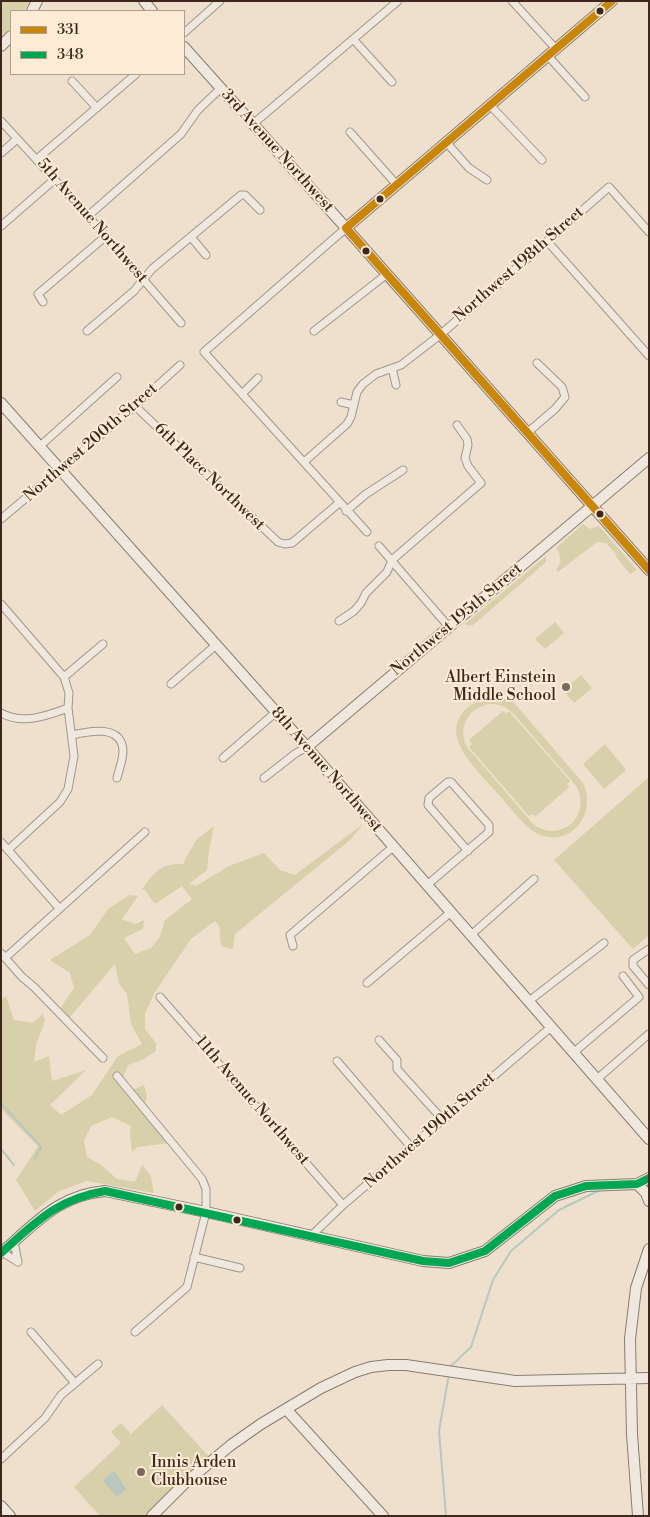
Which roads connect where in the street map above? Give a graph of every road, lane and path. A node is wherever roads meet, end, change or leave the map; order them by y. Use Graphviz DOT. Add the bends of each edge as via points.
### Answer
graph roads {
  1 [pos="220,1"];
  2 [pos="398,1"];
  3 [pos="512,1"];
  4 [pos="612,1"];
  5 [pos="185,32"];
  6 [pos="10,37"];
  7 [pos="353,39"];
  8 [pos="1,46"];
  9 [pos="185,48"];
  10 [pos="552,52"];
  11 [pos="135,75"];
  12 [pos="72,81"];
  13 [pos="392,82"];
  14 [pos="220,89"];
  15 [pos="585,97"];
  16 [pos="490,105"];
  17 [pos="97,108"];
  18 [pos="1,121"];
  19 [pos="253,124"];
  20 [pos="350,132"];
  21 [pos="17,139"];
  22 [pos="446,142"];
  23 [pos="1,153"];
  24 [pos="37,159"];
  25 [pos="542,160"];
  26 [pos="55,179"];
  27 [pos="487,180"];
  28 [pos="397,184"];
  29 [pos="260,210"];
  30 [pos="88,216"];
  31 [pos="1,226"];
  32 [pos="346,228"];
  33 [pos="649,232"];
  34 [pos="106,236"];
  35 [pos="191,237"];
  36 [pos="546,241"];
  37 [pos="206,256"];
  38 [pos="387,274"];
  39 [pos="144,280"];
  40 [pos="43,302"];
  41 [pos="181,323"];
  42 [pos="88,331"];
  43 [pos="314,332"];
  44 [pos="440,334"];
  45 [pos="649,356"];
  46 [pos="537,363"];
  47 [pos="180,365"];
  48 [pos="392,368"];
  49 [pos="118,377"];
  50 [pos="258,378"];
  51 [pos="396,384"];
  52 [pos="242,394"];
  53 [pos="1,402"];
  54 [pos="341,402"];
  55 [pos="354,405"];
  56 [pos="135,406"];
  57 [pos="457,424"];
  58 [pos="528,433"];
  59 [pos="40,446"];
  60 [pos="649,458"];
  61 [pos="304,462"];
  62 [pos="61,470"];
  63 [pos="403,470"];
  64 [pos="339,503"];
  65 [pos="593,506"];
  66 [pos="346,511"];
  67 [pos="1,519"];
  68 [pos="367,532"];
  69 [pos="379,546"];
  70 [pos="392,560"];
  71 [pos="649,570"];
  72 [pos="1,604"];
  73 [pos="339,621"];
  74 [pos="449,627"];
  75 [pos="103,644"];
  76 [pos="216,645"];
  77 [pos="64,677"];
  78 [pos="171,684"];
  79 [pos="68,708"];
  80 [pos="276,712"];
  81 [pos="1,714"];
  82 [pos="72,735"];
  83 [pos="307,747"];
  84 [pos="223,758"];
  85 [pos="117,778"];
  86 [pos="264,778"];
  87 [pos="145,832"];
  88 [pos="1,842"];
  89 [pos="393,847"];
  90 [pos="8,850"];
  91 [pos="468,851"];
  92 [pos="534,879"];
  93 [pos="427,885"];
  94 [pos="59,908"];
  95 [pos="451,912"];
  96 [pos="471,936"];
  97 [pos="604,943"];
  98 [pos="294,946"];
  99 [pos="649,949"];
  100 [pos="3,955"];
  101 [pos="623,976"];
  102 [pos="367,983"];
  103 [pos="649,985"];
  104 [pos="160,997"];
  105 [pos="529,1001"];
  106 [pos="551,1027"];
  107 [pos="649,1034"];
  108 [pos="379,1040"];
  109 [pos="573,1052"];
  110 [pos="103,1058"];
  111 [pos="337,1061"];
  112 [pos="117,1076"];
  113 [pos="597,1079"];
  114 [pos="443,1120"];
  115 [pos="649,1139"];
  116 [pos="411,1147"];
  117 [pos="649,1178"];
  118 [pos="637,1184"];
  119 [pos="649,1202"];
  120 [pos="343,1205"];
  121 [pos="206,1212"];
  122 [pos="311,1236"];
  123 [pos="14,1242"];
  124 [pos="649,1249"];
  125 [pos="2,1252"];
  126 [pos="194,1257"];
  127 [pos="240,1268"];
  128 [pos="31,1332"];
  129 [pos="134,1332"];
  130 [pos="98,1364"];
  131 [pos="630,1377"];
  132 [pos="649,1378"];
  133 [pos="75,1384"];
  134 [pos="288,1410"];
  135 [pos="1,1459"];
  136 [pos="1,1506"];
  137 [pos="10,1516"];
  138 [pos="152,1516"];
  139 [pos="383,1516"];
  140 [pos="638,1516"];
  1 -- 5 [label="street"];
  2 -- 7 [label="street"];
  3 -- 10 [label="street"];
  4 -- 10 [label="street"];
  6 -- 8 [label="street"];
  7 -- 13 [label="street"];
  7 -- 19 [label="street"];
  9 -- 14 [label="street, 3rd Avenue Northwest"];
  10 -- 15 [label="street"];
  10 -- 16 [label="street"];
  11 -- 17 [label="street"];
  12 -- 17 [label="street"];
  14 -- 19 [label="street, 3rd Avenue Northwest"];
  14 -- 30 [label="street" via="198,110 181,134"];
  16 -- 22 [label="street"];
  16 -- 25 [label="street"];
  17 -- 24 [label="street"];
  18 -- 21 [label="street, 5th Avenue Northwest"];
  19 -- 32 [label="street, 3rd Avenue Northwest"];
  20 -- 28 [label="street"];
  21 -- 23 [label="street"];
  21 -- 24 [label="street, 5th Avenue Northwest"];
  22 -- 27 [label="street" via="469,168"];
  22 -- 28 [label="street"];
  24 -- 26 [label="street, 5th Avenue Northwest"];
  26 -- 30 [label="street, 5th Avenue Northwest"];
  26 -- 31 [label="street"];
  28 -- 32 [label="street"];
  29 -- 35 [label="street" via="241,195"];
  30 -- 34 [label="street, 5th Avenue Northwest"];
  32 -- 38 [label="street, 3rd Avenue Northwest"];
  32 -- 52 [label="street" via="204,352"];
  33 -- 36 [label="street, Northwest 198th Street" via="609,187"];
  34 -- 39 [label="street, 5th Avenue Northwest"];
  34 -- 40 [label="street" via="38,294"];
  35 -- 37 [label="street"];
  35 -- 39 [label="street" via="152,269"];
  36 -- 44 [label="street, Northwest 198th Street"];
  36 -- 45 [label="street"];
  38 -- 43 [label="street"];
  38 -- 44 [label="street, 3rd Avenue Northwest"];
  39 -- 41 [label="street, 5th Avenue Northwest"];
  39 -- 42 [label="street"];
  44 -- 48 [label="street, Northwest 198th Street" via="401,365"];
  44 -- 58 [label="street, 3rd Avenue Northwest"];
  46 -- 58 [label="street" via="562,387 565,397"];
  47 -- 56 [label="street, Northwest 200th Street"];
  48 -- 51 [label="street"];
  48 -- 55 [label="street, Northwest 198th Street" via="376,374 364,384 357,392"];
  49 -- 59 [label="street"];
  50 -- 52 [label="street"];
  52 -- 61 [label="street"];
  53 -- 59 [label="street, 8th Avenue Northwest"];
  54 -- 55 [label="street"];
  55 -- 61 [label="street, Northwest 198th Street" via="347,424"];
  56 -- 62 [label="street, Northwest 200th Street"];
  56 -- 64 [label="street, 6th Place Northwest" via="278,542 292,543"];
  57 -- 70 [label="street" via="467,439 465,458 468,466 481,483"];
  58 -- 65 [label="street, 3rd Avenue Northwest"];
  59 -- 62 [label="street, 8th Avenue Northwest"];
  60 -- 65 [label="street, Northwest 195th Street"];
  61 -- 64 [label="street"];
  62 -- 67 [label="street, Northwest 200th Street"];
  62 -- 76 [label="street, 8th Avenue Northwest"];
  63 -- 66 [label="street"];
  64 -- 66 [label="street"];
  65 -- 71 [label="street, 3rd Avenue Northwest"];
  65 -- 74 [label="street, Northwest 195th Street"];
  66 -- 68 [label="street"];
  69 -- 70 [label="street"];
  70 -- 73 [label="street" via="387,572 366,593 361,603"];
  70 -- 74 [label="street"];
  72 -- 77 [label="street"];
  74 -- 83 [label="street, Northwest 195th Street"];
  75 -- 77 [label="street"];
  76 -- 78 [label="street"];
  76 -- 80 [label="street, 8th Avenue Northwest"];
  77 -- 79 [label="street" via="69,693"];
  79 -- 81 [label="street" via="32,719"];
  79 -- 82 [label="street"];
  80 -- 83 [label="street, 8th Avenue Northwest"];
  80 -- 84 [label="street"];
  82 -- 85 [label="street" via="104,730 115,735 123,749"];
  82 -- 90 [label="street" via="74,756 68,789 60,802"];
  83 -- 86 [label="street, Northwest 195th Street"];
  83 -- 89 [label="street, 8th Avenue Northwest"];
  87 -- 94 [label="street"];
  88 -- 90 [label="street"];
  89 -- 93 [label="street, 8th Avenue Northwest"];
  89 -- 98 [label="street" via="290,935"];
  90 -- 94 [label="street"];
  91 -- 91 [label="street" via="489,832 489,825 448,782 429,798 428,805"];
  91 -- 93 [label="street"];
  92 -- 96 [label="street"];
  93 -- 95 [label="street, 8th Avenue Northwest"];
  94 -- 100 [label="street"];
  95 -- 96 [label="street, 8th Avenue Northwest"];
  95 -- 102 [label="street"];
  96 -- 105 [label="street, 8th Avenue Northwest"];
  97 -- 105 [label="street"];
  99 -- 103 [label="street" via="633,960 633,966"];
  100 -- 110 [label="street"];
  101 -- 109 [label="street" via="639,997"];
  104 -- 120 [label="street, 11th Avenue Northwest"];
  105 -- 106 [label="street, 8th Avenue Northwest"];
  106 -- 109 [label="street, 8th Avenue Northwest"];
  106 -- 114 [label="street, Northwest 190th Street"];
  107 -- 113 [label="street"];
  108 -- 114 [label="street" via="397,1060 397,1069"];
  109 -- 113 [label="street, 8th Avenue Northwest"];
  111 -- 116 [label="street"];
  112 -- 121 [label="street" via="202,1179 206,1189"];
  113 -- 115 [label="street, 8th Avenue Northwest"];
  114 -- 116 [label="street, Northwest 190th Street"];
  116 -- 120 [label="street, Northwest 190th Street"];
  117 -- 118 [label="street"];
  118 -- 119 [label="street"];
  118 -- 122 [label="street" via="586,1186 555,1196 485,1251 449,1263 423,1261"];
  120 -- 122 [label="street, Northwest 190th Street"];
  121 -- 122 [label="street"];
  121 -- 123 [label="street" via="105,1191 88,1192 55,1206"];
  121 -- 126 [label="street"];
  123 -- 125 [label="street"];
  123 -- 125 [label="street" via="18,1262"];
  124 -- 131 [label="street" via="636,1288 632,1313"];
  126 -- 127 [label="street"];
  126 -- 129 [label="street" via="187,1287"];
  128 -- 133 [label="street"];
  130 -- 133 [label="street"];
  131 -- 132 [label="street"];
  131 -- 134 [label="street" via="515,1381 388,1365 355,1372 321,1388"];
  131 -- 140 [label="street"];
  133 -- 135 [label="street" via="61,1395 45,1418"];
  134 -- 138 [label="street" via="231,1445"];
  134 -- 139 [label="street"];
  136 -- 137 [label="street"];
}
